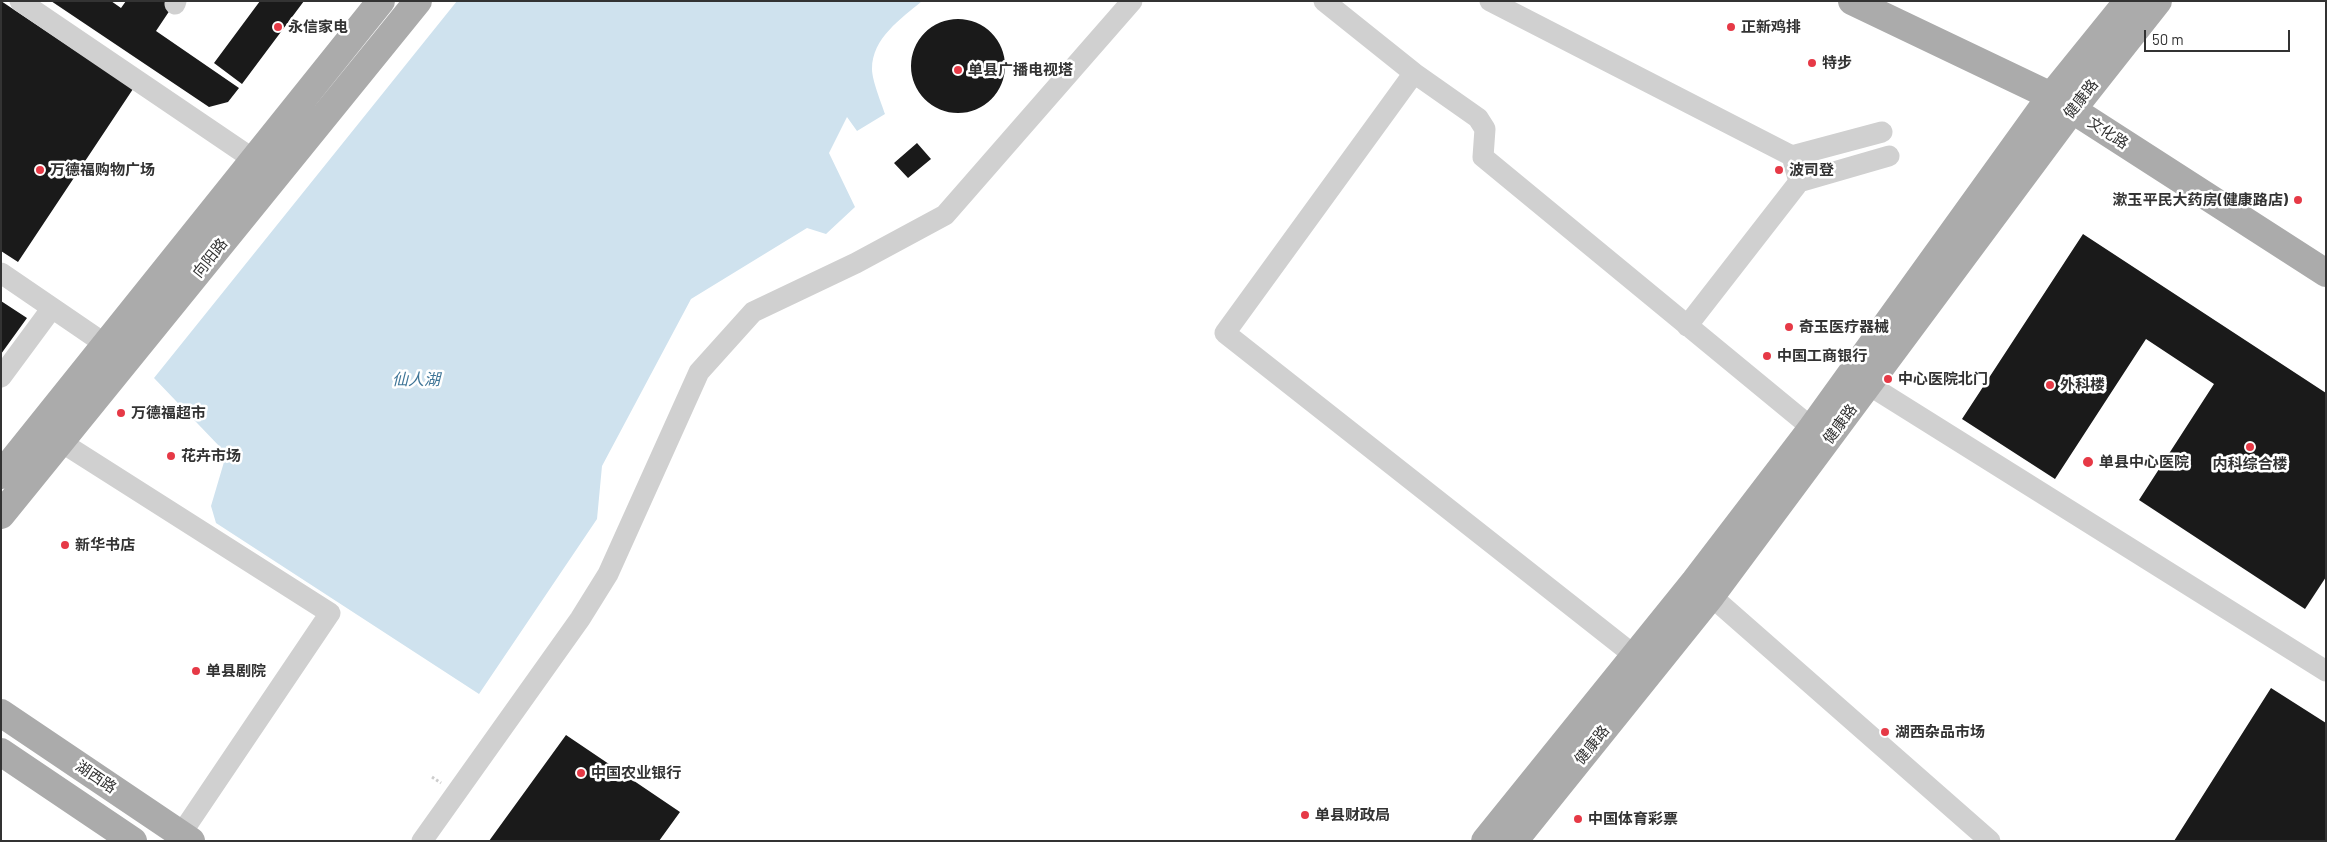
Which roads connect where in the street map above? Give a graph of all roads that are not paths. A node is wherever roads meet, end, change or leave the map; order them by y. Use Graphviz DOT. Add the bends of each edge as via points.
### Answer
graph roads {
  1 [pos="20,1"];
  2 [pos="380,1"];
  3 [pos="418,1"];
  4 [pos="1132,1"];
  5 [pos="1324,1"];
  6 [pos="1490,1"];
  7 [pos="1852,1"];
  8 [pos="2128,1"];
  9 [pos="2158,1"];
  10 [pos="1414,73"];
  11 [pos="2062,103"];
  12 [pos="1882,132"];
  13 [pos="1792,156"];
  14 [pos="1889,156"];
  15 [pos="253,159"];
  16 [pos="1799,182"];
  17 [pos="1,273"];
  18 [pos="2326,273"];
  19 [pos="52,308"];
  20 [pos="1686,326"];
  21 [pos="105,344"];
  22 [pos="1,377"];
  23 [pos="1869,385"];
  24 [pos="1812,428"];
  25 [pos="61,442"];
  26 [pos="1,474"];
  27 [pos="1,515"];
  28 [pos="1711,596"];
  29 [pos="1635,656"];
  30 [pos="2326,671"];
  31 [pos="1,714"];
  32 [pos="1,752"];
  33 [pos="186,837"];
  34 [pos="133,841"];
  35 [pos="422,841"];
  36 [pos="1485,841"];
  37 [pos="1514,841"];
  38 [pos="1990,841"];
  1 -- 15 [label="street"];
  2 -- 15 [label="main road, 向阳路"];
  3 -- 25 [label="main road, 向阳路"];
  4 -- 35 [label="street" via="945,215 856,263 753,312 699,372 608,574 580,619"];
  5 -- 10 [label="street"];
  6 -- 13 [label="street"];
  7 -- 11 [label="main road, 文化路"];
  8 -- 11 [label="main road, 健康路"];
  9 -- 11 [label="main road, 健康路"];
  10 -- 20 [label="street" via="1478,118 1485,129 1483,157"];
  10 -- 29 [label="street" via="1225,333"];
  11 -- 18 [label="main road, 文化路"];
  11 -- 23 [label="main road, 健康路"];
  11 -- 24 [label="main road, 健康路"];
  12 -- 13 [label="street"];
  13 -- 16 [label="street"];
  14 -- 16 [label="street"];
  15 -- 21 [label="main road, 向阳路"];
  16 -- 20 [label="street"];
  17 -- 19 [label="street"];
  19 -- 21 [label="street"];
  19 -- 22 [label="street"];
  20 -- 24 [label="street"];
  21 -- 26 [label="main road, 向阳路"];
  23 -- 28 [label="main road, 健康路"];
  23 -- 30 [label="street"];
  24 -- 29 [label="main road, 健康路"];
  25 -- 27 [label="main road, 向阳路"];
  25 -- 33 [label="street" via="330,613"];
  28 -- 37 [label="main road, 健康路"];
  28 -- 38 [label="street"];
  29 -- 36 [label="main road, 健康路"];
  31 -- 33 [label="main road, 湖西路"];
  32 -- 34 [label="main road"];
}
